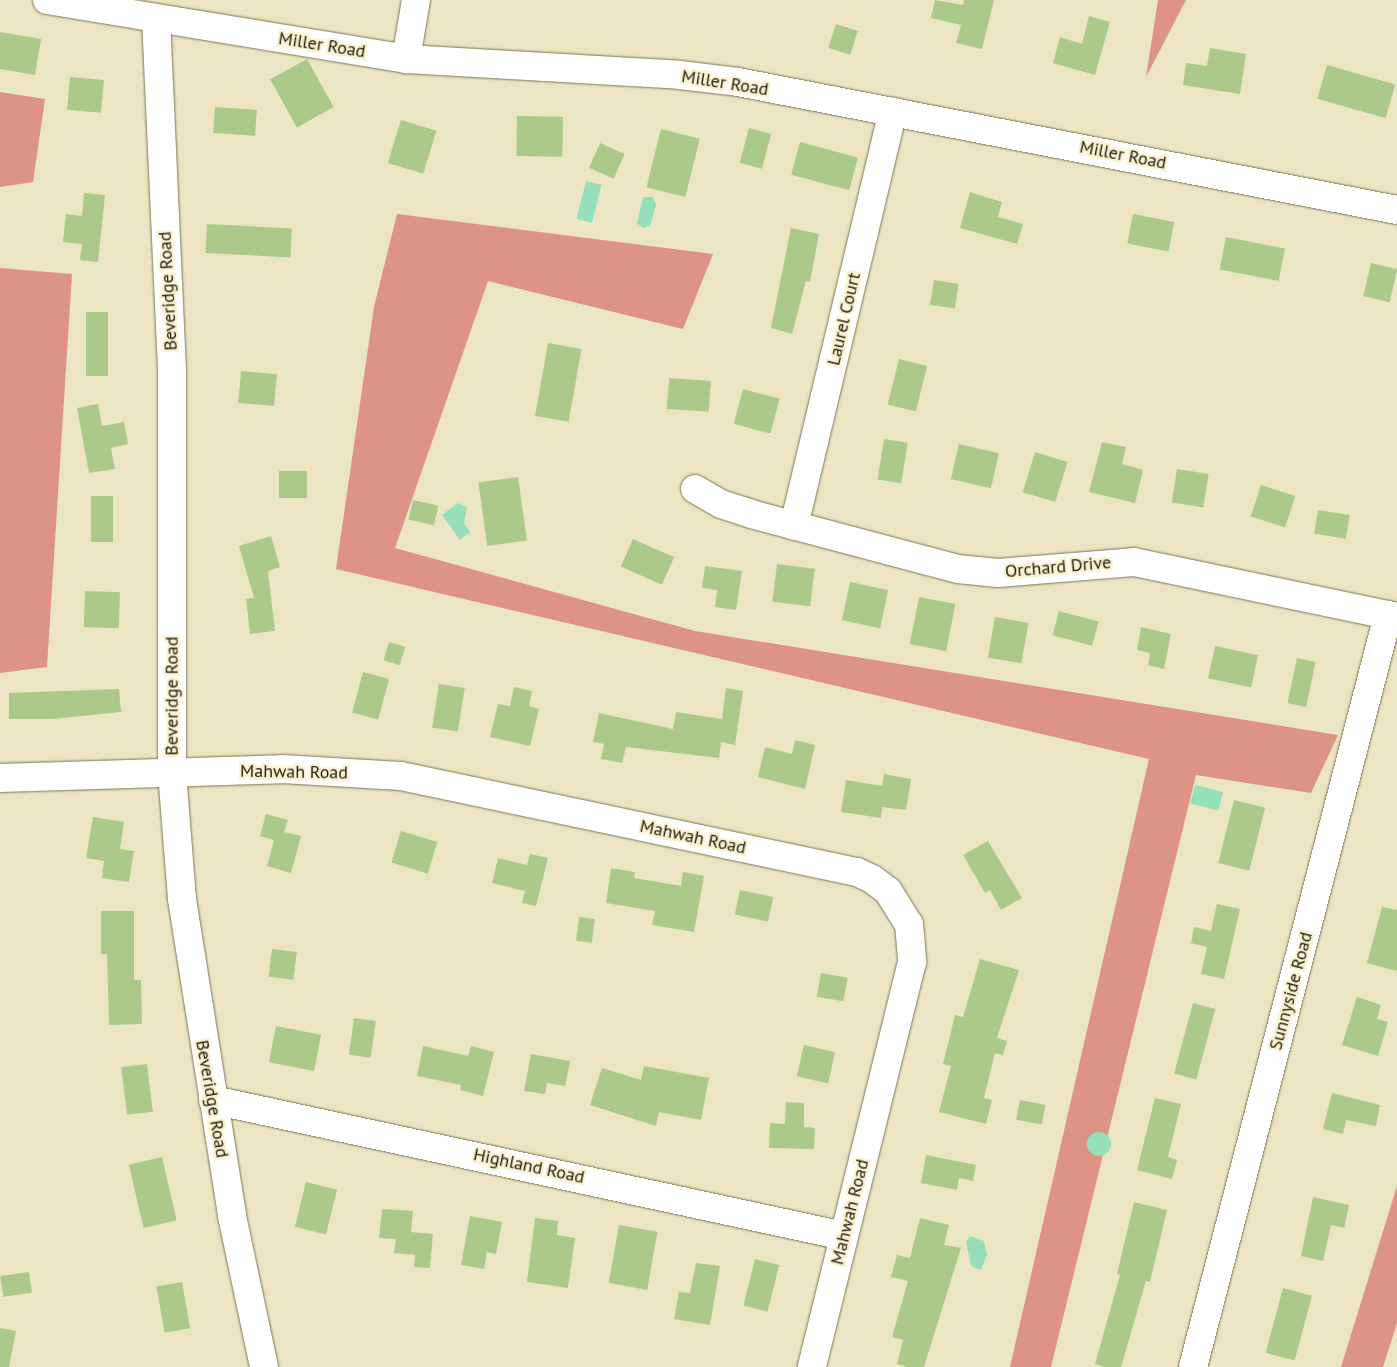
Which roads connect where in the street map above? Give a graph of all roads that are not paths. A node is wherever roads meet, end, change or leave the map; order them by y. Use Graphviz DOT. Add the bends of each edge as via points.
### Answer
graph roads {
  1 [pos="46,0"];
  2 [pos="416,0"];
  3 [pos="156,18"];
  4 [pos="406,59"];
  5 [pos="893,112"];
  6 [pos="1397,210"];
  7 [pos="695,489"];
  8 [pos="794,526"];
  9 [pos="1393,616"];
  10 [pos="172,772"];
  11 [pos="0,778"];
  12 [pos="213,1100"];
  13 [pos="844,1236"];
  14 [pos="264,1367"];
  15 [pos="812,1367"];
  16 [pos="1193,1367"];
  1 -- 3 [label="street, Miller Road"];
  2 -- 4 [label="street"];
  3 -- 4 [label="street, Miller Road"];
  3 -- 10 [label="street, Beveridge Road" via="172,370"];
  4 -- 5 [label="street, Miller Road" via="680,75"];
  5 -- 6 [label="street, Miller Road"];
  5 -- 8 [label="street, Laurel Court"];
  7 -- 8 [label="street, Orchard Drive" via="721,504"];
  8 -- 9 [label="street, Orchard Drive" via="958,569 998,573 1134,562"];
  9 -- 16 [label="street, Sunnyside Road"];
  10 -- 11 [label="street, Mahwah Road"];
  10 -- 12 [label="street, Beveridge Road" via="182,899"];
  10 -- 13 [label="street, Mahwah Road" via="282,769 401,776 857,872 872,879 888,891 909,924 912,962"];
  12 -- 13 [label="street, Highland Road"];
  12 -- 14 [label="street, Beveridge Road" via="232,1216"];
  13 -- 15 [label="street, Mahwah Road"];
}
